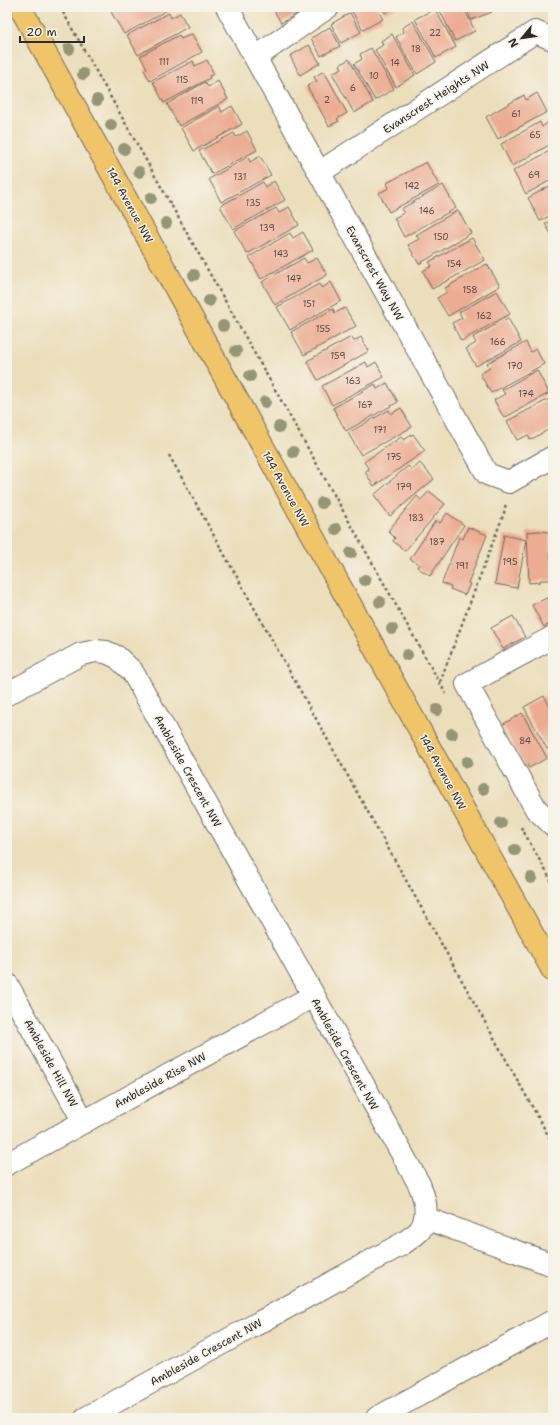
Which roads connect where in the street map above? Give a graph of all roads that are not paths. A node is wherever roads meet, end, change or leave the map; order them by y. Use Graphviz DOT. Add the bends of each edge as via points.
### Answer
graph roads {
  1 [pos="20,7"];
  2 [pos="227,7"];
  3 [pos="328,7"];
  4 [pos="553,39"];
  5 [pos="256,57"];
  6 [pos="320,172"];
  7 [pos="553,457"];
  8 [pos="553,636"];
  9 [pos="7,694"];
  10 [pos="553,825"];
  11 [pos="553,971"];
  12 [pos="7,984"];
  13 [pos="312,996"];
  14 [pos="84,1122"];
  15 [pos="7,1164"];
  16 [pos="425,1218"];
  17 [pos="553,1264"];
  18 [pos="553,1321"];
  19 [pos="86,1418"];
  20 [pos="377,1418"];
  1 -- 11 [label="main road, 144 Avenue NW"];
  2 -- 5 [label="street, Evanscrest Way NW"];
  3 -- 5 [label="street"];
  4 -- 6 [label="street, Evanscrest Heights NW" via="535,32"];
  5 -- 6 [label="street, Evanscrest Way NW"];
  6 -- 7 [label="street, Evanscrest Way NW" via="487,474 509,482"];
  8 -- 10 [label="street" via="467,684 536,809"];
  9 -- 13 [label="street, Ambleside Crescent NW" via="80,654 106,652 125,663 132,671"];
  12 -- 14 [label="street, Ambleside Hill NW"];
  13 -- 14 [label="street, Ambleside Rise NW"];
  13 -- 16 [label="street, Ambleside Crescent NW" via="419,1184 424,1198"];
  14 -- 15 [label="street, Ambleside Rise NW"];
  16 -- 17 [label="street"];
  16 -- 19 [label="street, Ambleside Crescent NW" via="420,1230 402,1244"];
  18 -- 20 [label="street"];
}
